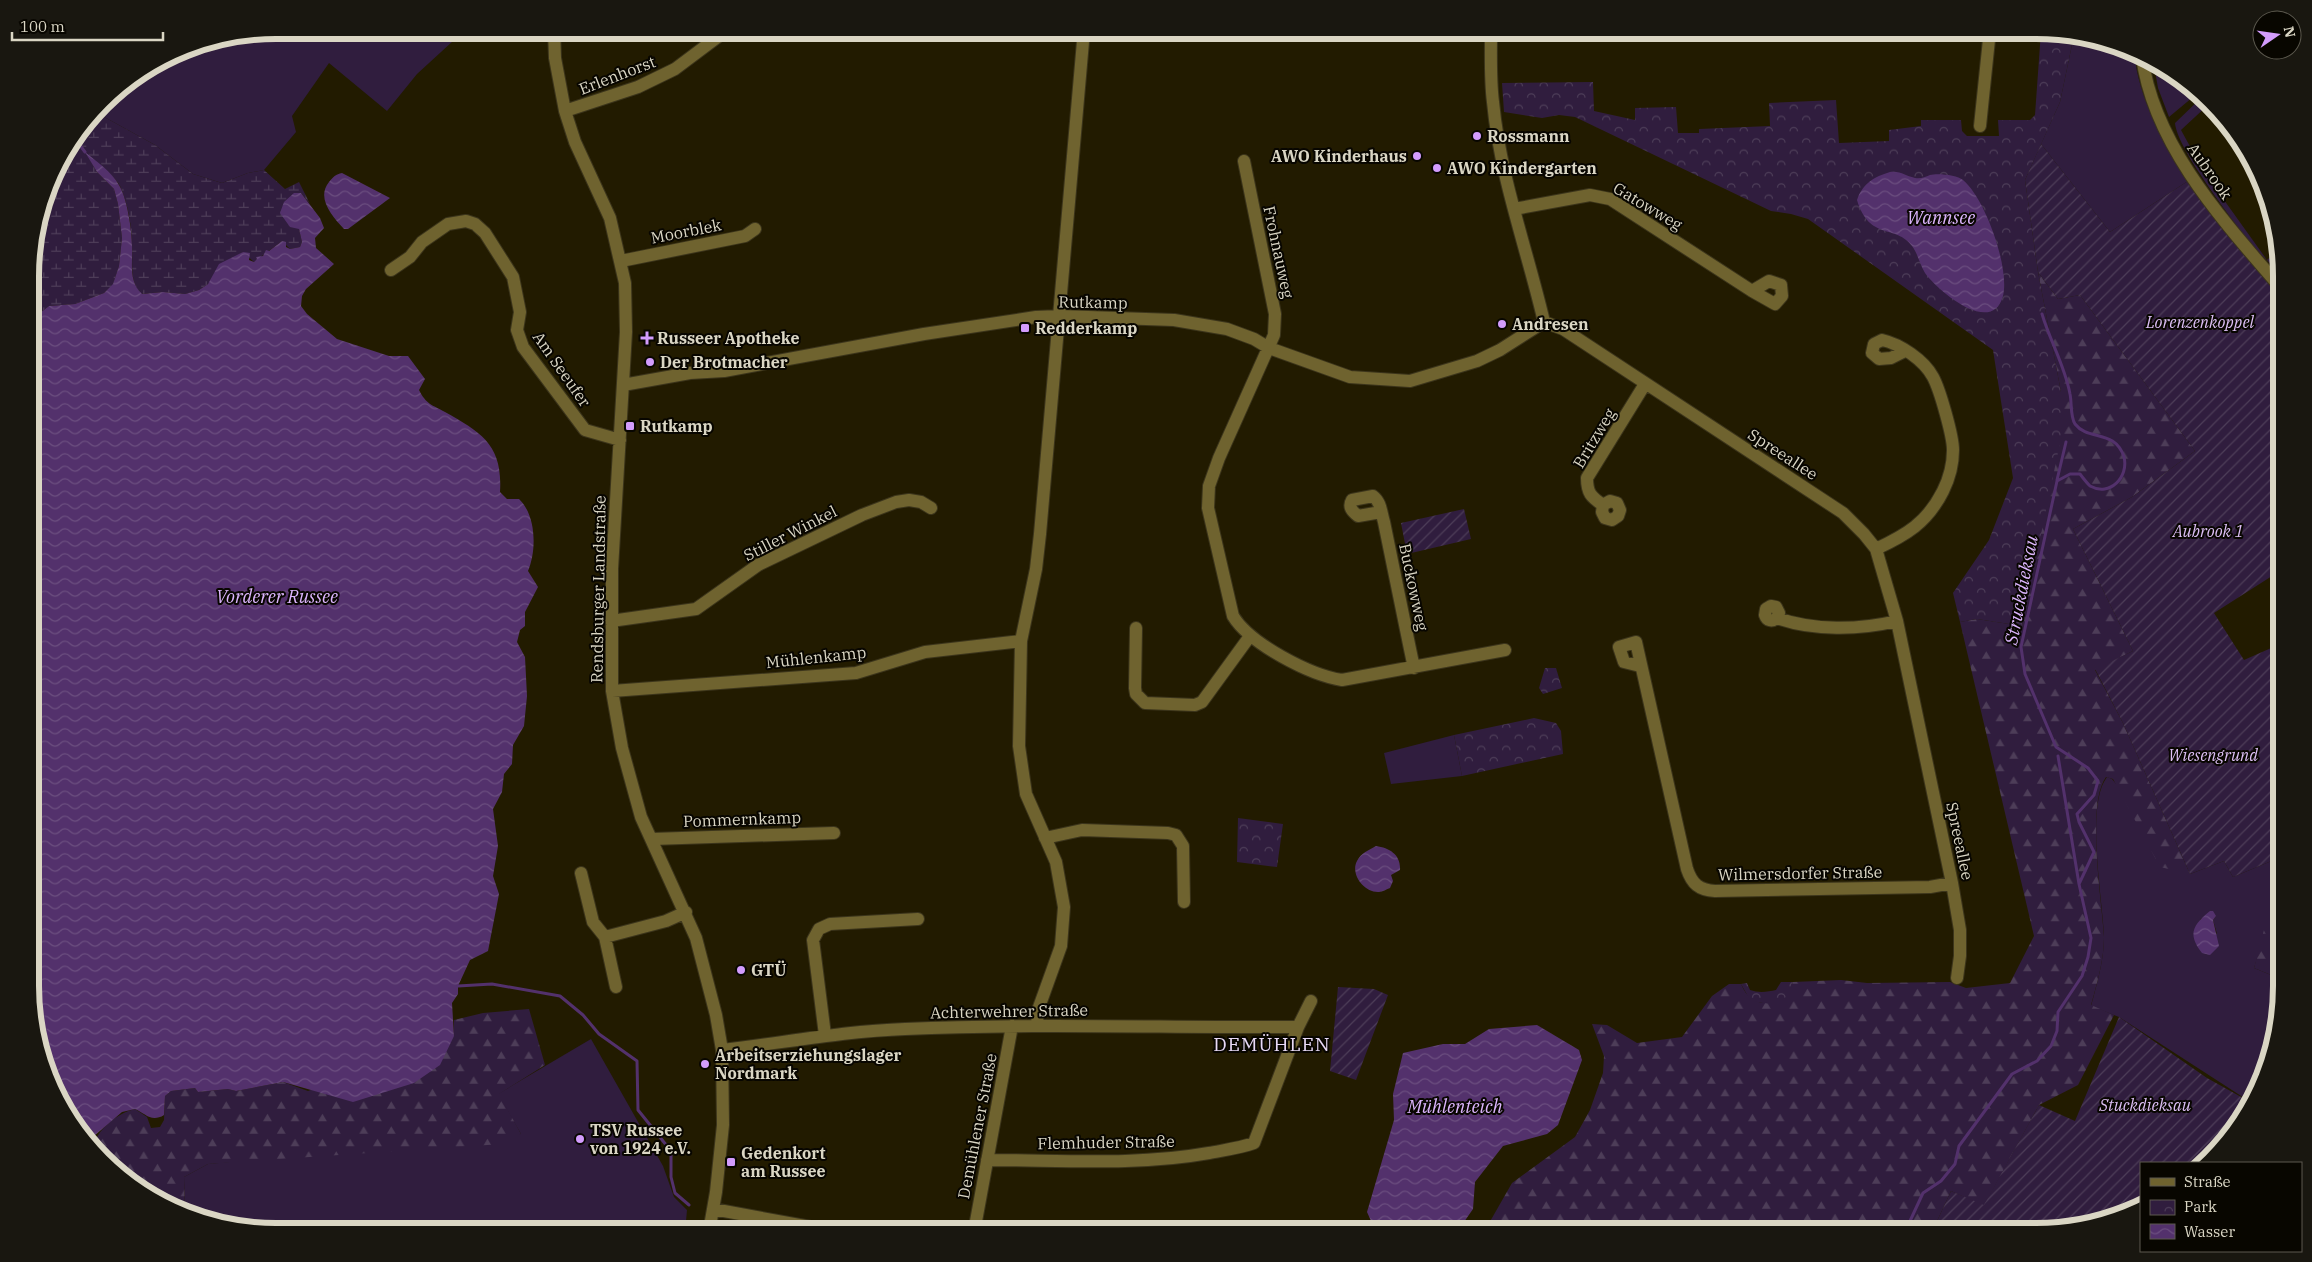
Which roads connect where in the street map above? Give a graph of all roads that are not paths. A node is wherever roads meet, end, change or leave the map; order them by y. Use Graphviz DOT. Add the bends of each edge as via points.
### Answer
graph roads {
  1 [pos="554,39"];
  2 [pos="714,39"];
  3 [pos="1083,39"];
  4 [pos="1491,39"];
  5 [pos="1989,39"];
  6 [pos="2144,65"];
  7 [pos="565,111"];
  8 [pos="1980,126"];
  9 [pos="1244,162"];
  10 [pos="1514,209"];
  11 [pos="755,229"];
  12 [pos="621,260"];
  13 [pos="391,270"];
  14 [pos="2273,278"];
  15 [pos="1752,291"];
  16 [pos="1060,316"];
  17 [pos="1544,322"];
  18 [pos="1269,348"];
  19 [pos="1905,351"];
  20 [pos="1645,384"];
  21 [pos="623,385"];
  22 [pos="620,440"];
  23 [pos="1603,505"];
  24 [pos="931,508"];
  25 [pos="1381,512"];
  26 [pos="1876,549"];
  27 [pos="1777,618"];
  28 [pos="610,621"];
  29 [pos="1897,621"];
  30 [pos="1136,628"];
  31 [pos="1250,636"];
  32 [pos="1021,641"];
  33 [pos="1505,650"];
  34 [pos="1640,666"];
  35 [pos="1414,668"];
  36 [pos="612,691"];
  37 [pos="834,833"];
  38 [pos="1045,838"];
  39 [pos="652,839"];
  40 [pos="580,873"];
  41 [pos="1952,883"];
  42 [pos="1184,902"];
  43 [pos="686,912"];
  44 [pos="918,919"];
  45 [pos="604,938"];
  46 [pos="1957,978"];
  47 [pos="616,987"];
  48 [pos="1311,1001"];
  49 [pos="1012,1026"];
  50 [pos="1037,1026"];
  51 [pos="1298,1027"];
  52 [pos="825,1035"];
  53 [pos="722,1050"];
  54 [pos="987,1160"];
  55 [pos="713,1209"];
  56 [pos="710,1223"];
  57 [pos="789,1223"];
  58 [pos="976,1223"];
  1 -- 7 [label="street, Rendsburger Landstraße"];
  2 -- 7 [label="street, Erlenhorst" via="668,72 629,90"];
  3 -- 16 [label="street"];
  4 -- 10 [label="street" via="1492,102"];
  5 -- 8 [label="street"];
  6 -- 14 [label="street, Aubrook" via="2153,101 2178,155 2242,243"];
  7 -- 12 [label="street, Rendsburger Landstraße" via="575,142 610,218"];
  9 -- 18 [label="street, Frohnauweg" via="1275,314 1274,335"];
  10 -- 15 [label="street, Gatowweg" via="1590,195 1610,199"];
  10 -- 17 [label="street"];
  11 -- 12 [label="street, Moorblek" via="745,236"];
  12 -- 21 [label="street, Rendsburger Landstraße" via="626,304"];
  13 -- 22 [label="street, Am Seeufer" via="448,224 466,221 475,224 485,233 513,277 520,312 517,330 523,347 585,430"];
  16 -- 18 [label="street, Rutkamp" via="1174,320 1227,329"];
  16 -- 21 [label="street, Rutkamp" via="924,334 724,371"];
  16 -- 32 [label="street" via="1036,569"];
  17 -- 18 [label="street, Rutkamp" via="1477,361 1410,381 1350,378"];
  17 -- 20 [label="street, Spreeallee" via="1563,329"];
  18 -- 31 [label="street, Frohnauweg" via="1208,486 1208,508 1230,605 1237,623"];
  19 -- 26 [label="street" via="1933,376 1953,449 1951,471 1944,490 1914,529"];
  20 -- 23 [label="street, Britzweg" via="1587,478 1587,490"];
  20 -- 26 [label="street, Spreeallee" via="1843,513"];
  21 -- 22 [label="street, Rendsburger Landstraße"];
  22 -- 28 [label="street, Rendsburger Landstraße"];
  24 -- 28 [label="street, Stiller Winkel" via="921,502 896,502 758,565 696,609"];
  25 -- 35 [label="street, Buckowweg"];
  26 -- 29 [label="street, Spreeallee"];
  27 -- 29 [label="street" via="1794,624 1847,627 1868,627"];
  28 -- 36 [label="street, Rendsburger Landstraße"];
  29 -- 41 [label="street, Spreeallee"];
  30 -- 31 [label="street" via="1135,688 1145,703 1202,702"];
  31 -- 35 [label="street" via="1317,675 1329,678 1353,680"];
  32 -- 36 [label="street, Mühlenkamp" via="925,652 856,673"];
  32 -- 38 [label="street" via="1019,746 1026,794"];
  33 -- 35 [label="street"];
  34 -- 41 [label="street, Wilmersdorfer Straße" via="1648,688 1686,869 1690,880 1699,888 1715,891 1816,890 1930,887"];
  36 -- 39 [label="street, Rendsburger Landstraße" via="622,748 641,817"];
  37 -- 39 [label="street, Pommernkamp"];
  38 -- 42 [label="street" via="1082,830 1176,835 1183,846"];
  38 -- 50 [label="street" via="1056,862 1062,889 1064,927 1061,946 1038,1010"];
  39 -- 43 [label="street, Rendsburger Landstraße"];
  40 -- 45 [label="street" via="593,922"];
  41 -- 46 [label="street, Spreeallee" via="1960,930"];
  43 -- 45 [label="street" via="666,921"];
  43 -- 53 [label="street, Rendsburger Landstraße" via="709,985"];
  44 -- 52 [label="street" via="830,924 819,929 813,940"];
  45 -- 47 [label="street"];
  48 -- 51 [label="street"];
  49 -- 50 [label="street, Achterwehrer Straße"];
  49 -- 52 [label="street, Achterwehrer Straße" via="904,1028"];
  49 -- 54 [label="street, Demühlener Straße"];
  50 -- 51 [label="street, Achterwehrer Straße"];
  51 -- 54 [label="street, Flemhuder Straße" via="1254,1142 1164,1159"];
  52 -- 53 [label="street, Achterwehrer Straße"];
  53 -- 55 [label="street, Rendsburger Landstraße" via="723,1125"];
  54 -- 58 [label="street, Demühlener Straße"];
  55 -- 56 [label="street, Rendsburger Landstraße"];
  55 -- 57 [label="street"];
}
